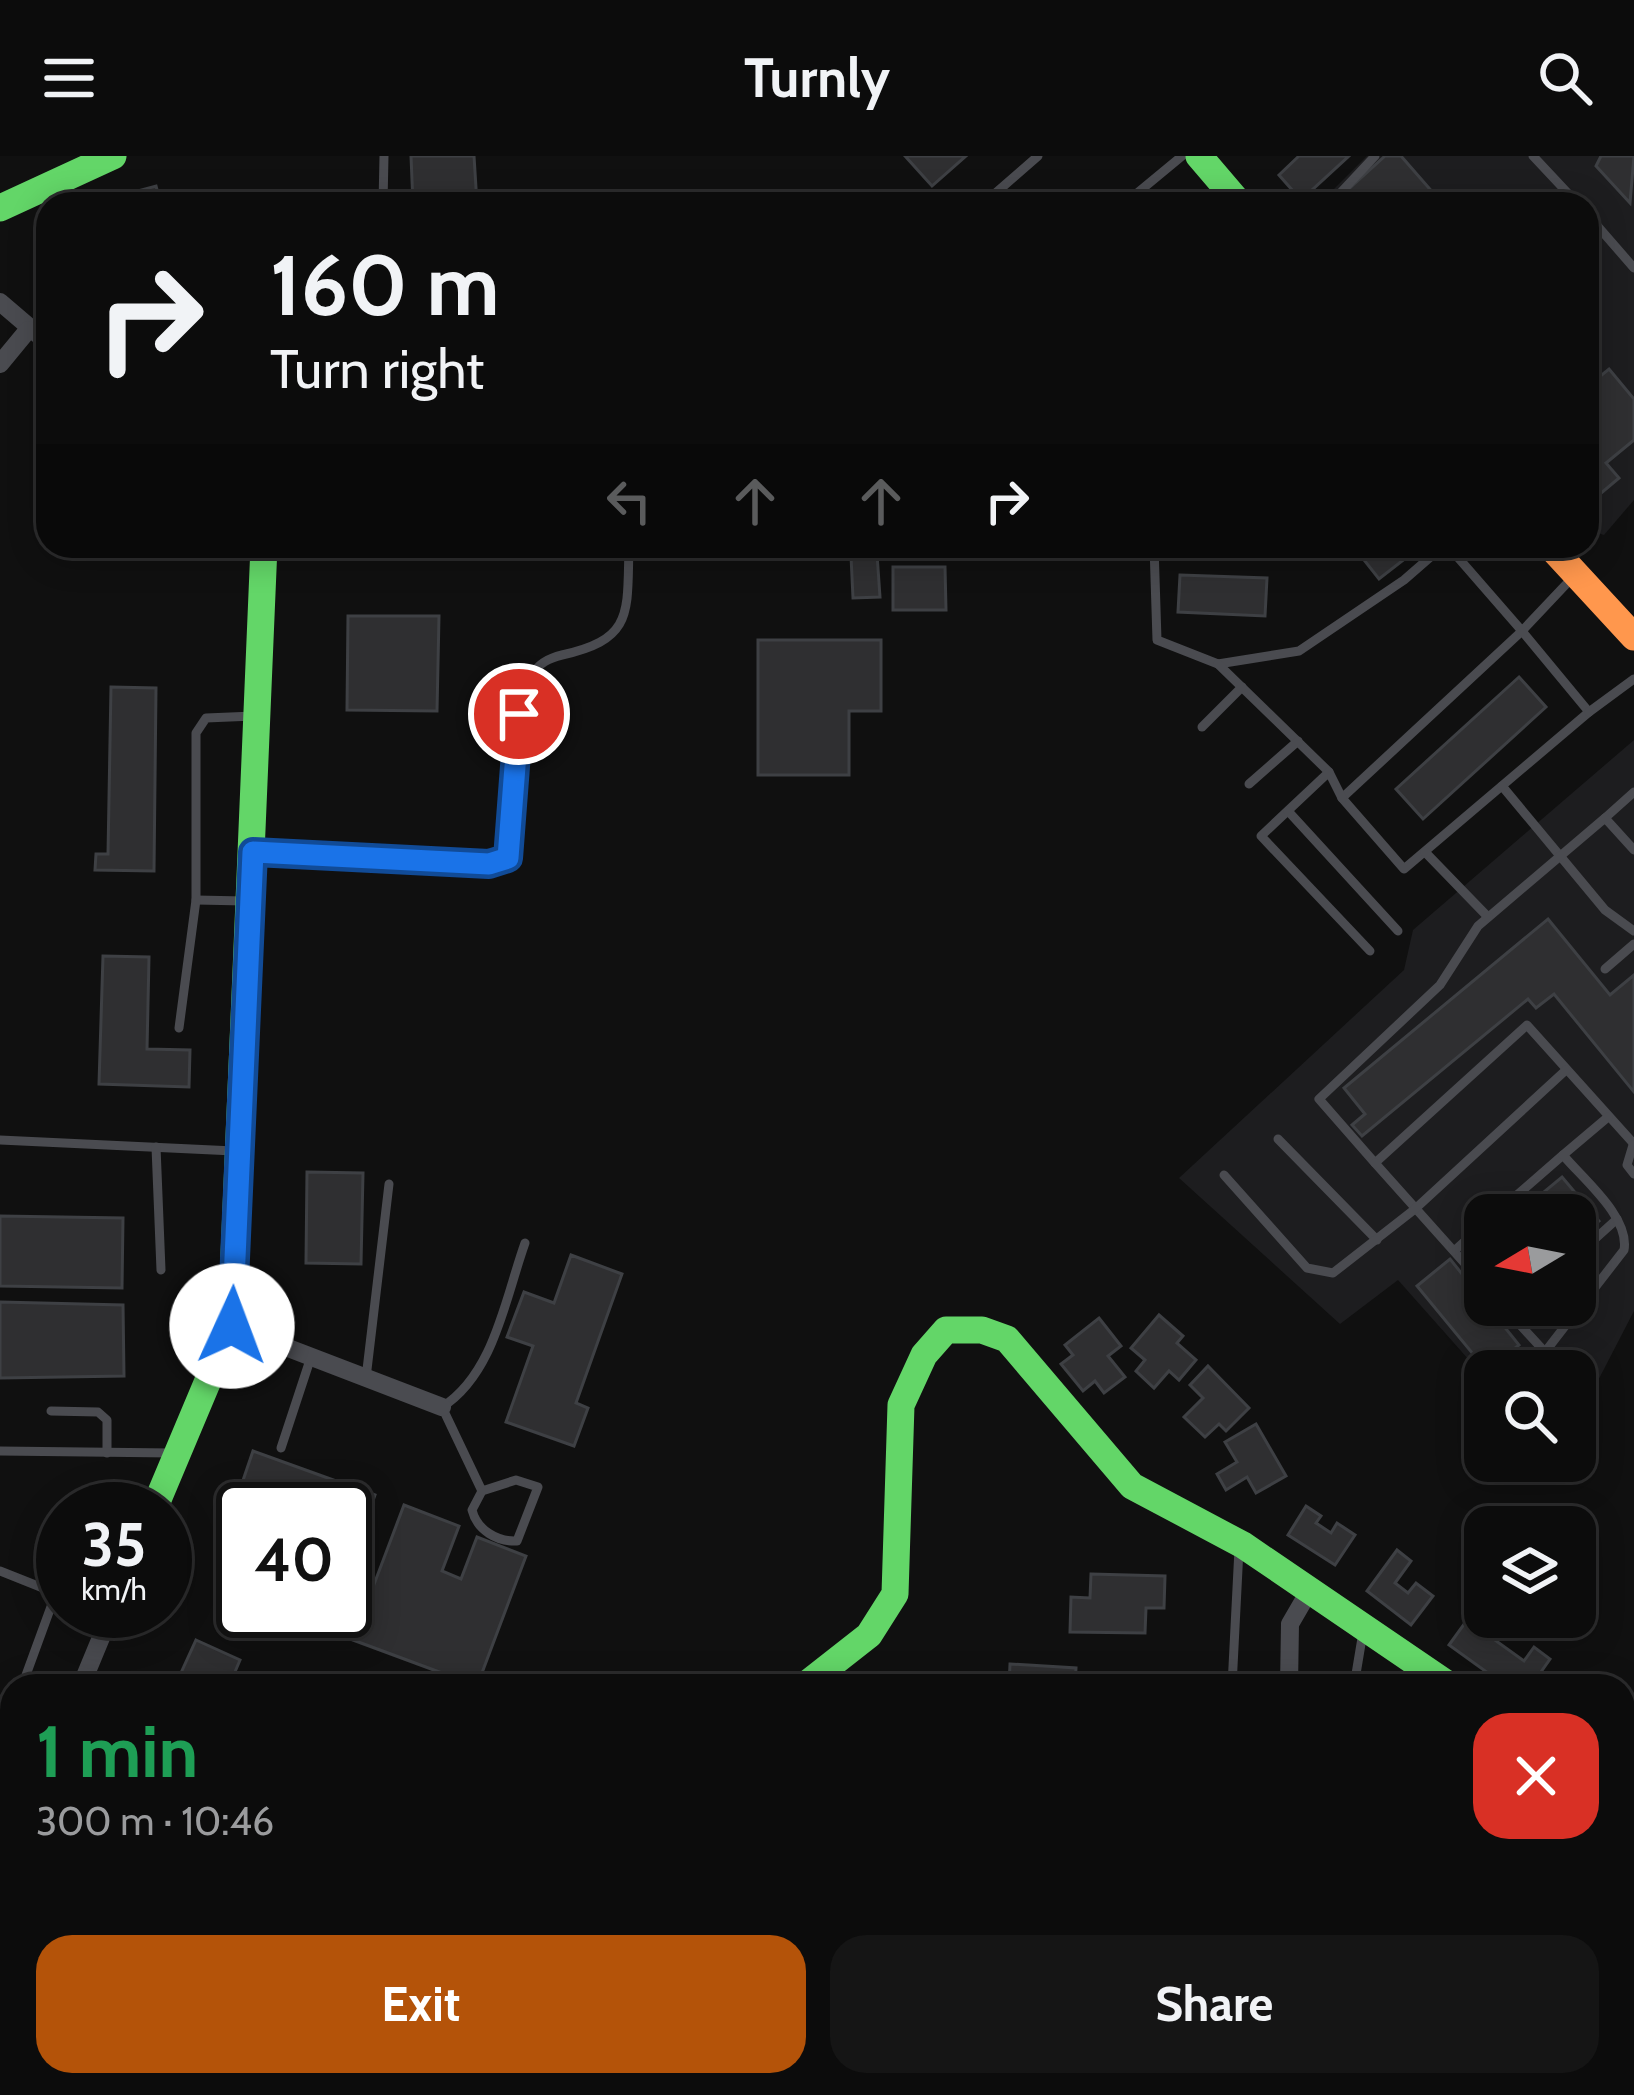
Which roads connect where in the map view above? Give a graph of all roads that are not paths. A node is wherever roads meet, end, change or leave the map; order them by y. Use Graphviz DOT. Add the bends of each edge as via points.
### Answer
graph roads {
  1 [pos="113,156"];
  2 [pos="384,156"];
  3 [pos="1038,156"];
  4 [pos="1182,156"];
  5 [pos="1199,156"];
  6 [pos="1376,156"];
  7 [pos="1533,156"];
  8 [pos="383,192"];
  9 [pos="996,192"];
  10 [pos="1138,192"];
  11 [pos="1225,192"];
  12 [pos="1342,192"];
  13 [pos="1567,192"];
  14 [pos="0,208"];
  15 [pos="1599,228"];
  16 [pos="1634,268"];
  17 [pos="0,302"];
  18 [pos="28,330"];
  19 [pos="36,335"];
  20 [pos="0,364"];
  21 [pos="264,558"];
  22 [pos="628,558"];
  23 [pos="1155,558"];
  24 [pos="1431,558"];
  25 [pos="1456,558"];
  26 [pos="1561,558"];
  27 [pos="1576,574"];
  28 [pos="1522,632"];
  29 [pos="1634,637"];
  30 [pos="1218,664"];
  31 [pos="1634,679"];
  32 [pos="1242,687"];
  33 [pos="1589,712"];
  34 [pos="259,716"];
  35 [pos="1202,727"];
  36 [pos="1298,741"];
  37 [pos="1330,772"];
  38 [pos="1249,784"];
  39 [pos="1502,786"];
  40 [pos="1634,792"];
  41 [pos="1342,798"];
  42 [pos="1288,811"];
  43 [pos="1605,818"];
  44 [pos="1634,850"];
  45 [pos="253,852"];
  46 [pos="1425,852"];
  47 [pos="1560,856"];
  48 [pos="196,900"];
  49 [pos="251,901"];
  50 [pos="1488,917"];
  51 [pos="1398,931"];
  52 [pos="1634,931"];
  53 [pos="1634,944"];
  54 [pos="1370,951"];
  55 [pos="1605,969"];
  56 [pos="179,1028"];
  57 [pos="1566,1070"];
  58 [pos="1608,1117"];
  59 [pos="1278,1138"];
  60 [pos="0,1140"];
  61 [pos="1633,1145"];
  62 [pos="156,1147"];
  63 [pos="239,1151"];
  64 [pos="1563,1155"];
  65 [pos="1375,1163"];
  66 [pos="1634,1174"];
  67 [pos="1224,1175"];
  68 [pos="389,1184"];
  69 [pos="1518,1194"];
  70 [pos="1415,1209"];
  71 [pos="1617,1219"];
  72 [pos="1596,1238"];
  73 [pos="1377,1240"];
  74 [pos="1464,1242"];
  75 [pos="525,1243"];
  76 [pos="1454,1251"];
  77 [pos="1464,1262"];
  78 [pos="161,1270"];
  79 [pos="232,1326"];
  80 [pos="1521,1326"];
  81 [pos="1543,1350"];
  82 [pos="1547,1350"];
  83 [pos="311,1357"];
  84 [pos="366,1378"];
  85 [pos="442,1407"];
  86 [pos="51,1412"];
  87 [pos="281,1448"];
  88 [pos="0,1451"];
  89 [pos="107,1453"];
  90 [pos="177,1454"];
  91 [pos="165,1482"];
  92 [pos="482,1491"];
  93 [pos="1240,1544"];
  94 [pos="0,1571"];
  95 [pos="36,1585"];
  96 [pos="1308,1593"];
  97 [pos="1364,1625"];
  98 [pos="42,1638"];
  99 [pos="99,1638"];
  100 [pos="27,1674"];
  101 [pos="85,1674"];
  102 [pos="823,1674"];
  103 [pos="1233,1674"];
  104 [pos="1289,1674"];
  105 [pos="1356,1674"];
  106 [pos="1433,1674"];
  1 -- 14 [label="street"];
  2 -- 8 [label="lane"];
  3 -- 9 [label="lane"];
  4 -- 10 [label="lane"];
  5 -- 11 [label="street"];
  6 -- 12 [label="lane"];
  7 -- 13 [label="lane"];
  15 -- 16 [label="lane"];
  17 -- 18 [label="street"];
  18 -- 19 [label="street"];
  18 -- 20 [label="street"];
  21 -- 34 [label="street"];
  22 -- 45 [label="lane" via="614,636 549,658 525,689 508,858 489,864"];
  23 -- 30 [label="lane" via="1157,640"];
  24 -- 30 [label="lane" via="1299,651"];
  25 -- 28 [label="lane"];
  26 -- 27 [label="street"];
  27 -- 28 [label="lane"];
  27 -- 29 [label="street"];
  28 -- 33 [label="lane"];
  28 -- 41 [label="lane"];
  30 -- 32 [label="lane"];
  31 -- 33 [label="lane"];
  32 -- 35 [label="lane"];
  32 -- 36 [label="lane"];
  33 -- 39 [label="lane"];
  34 -- 45 [label="street"];
  34 -- 48 [label="lane" via="206,718 196,733"];
  36 -- 37 [label="lane"];
  36 -- 38 [label="lane"];
  37 -- 41 [label="lane"];
  37 -- 42 [label="lane"];
  39 -- 46 [label="lane"];
  39 -- 47 [label="lane"];
  40 -- 43 [label="lane"];
  41 -- 46 [label="lane" via="1404,869"];
  42 -- 51 [label="lane"];
  42 -- 54 [label="lane" via="1261,836"];
  43 -- 44 [label="lane"];
  43 -- 47 [label="lane"];
  45 -- 49 [label="street"];
  46 -- 50 [label="lane"];
  47 -- 50 [label="lane"];
  47 -- 52 [label="lane"];
  48 -- 49 [label="lane"];
  48 -- 56 [label="lane"];
  49 -- 63 [label="street"];
  50 -- 65 [label="lane" via="1440,985 1318,1099"];
  53 -- 55 [label="lane"];
  57 -- 58 [label="lane"];
  57 -- 65 [label="lane" via="1527,1025"];
  57 -- 70 [label="lane"];
  58 -- 61 [label="lane"];
  58 -- 64 [label="lane"];
  59 -- 73 [label="lane"];
  60 -- 62 [label="lane"];
  61 -- 66 [label="lane" via="1627,1165"];
  62 -- 63 [label="lane"];
  62 -- 78 [label="lane"];
  63 -- 79 [label="street"];
  64 -- 69 [label="lane"];
  64 -- 71 [label="lane"];
  65 -- 70 [label="lane"];
  67 -- 73 [label="lane" via="1316,1274 1342,1268"];
  68 -- 84 [label="lane"];
  70 -- 73 [label="lane"];
  70 -- 76 [label="lane"];
  71 -- 72 [label="lane"];
  71 -- 82 [label="lane" via="1626,1240 1617,1263"];
  74 -- 76 [label="lane"];
  75 -- 85 [label="lane" via="479,1373"];
  76 -- 77 [label="lane"];
  79 -- 83 [label="street"];
  79 -- 90 [label="street"];
  80 -- 81 [label="lane"];
  83 -- 84 [label="street"];
  83 -- 87 [label="lane"];
  84 -- 85 [label="street"];
  85 -- 92 [label="lane"];
  86 -- 89 [label="lane" via="98,1412 107,1420"];
  88 -- 89 [label="lane"];
  89 -- 90 [label="lane"];
  90 -- 91 [label="street"];
  92 -- 92 [label="lane" via="475,1521 517,1541 538,1487 516,1480"];
  93 -- 96 [label="street"];
  93 -- 102 [label="street" via="1132,1486 1007,1339 946,1330 920,1354 899,1397 895,1595 869,1634"];
  93 -- 103 [label="lane"];
  94 -- 95 [label="lane"];
  96 -- 97 [label="street"];
  96 -- 104 [label="street" via="1290,1624"];
  97 -- 105 [label="lane"];
  97 -- 106 [label="street"];
  98 -- 100 [label="lane"];
  99 -- 101 [label="street"];
}
